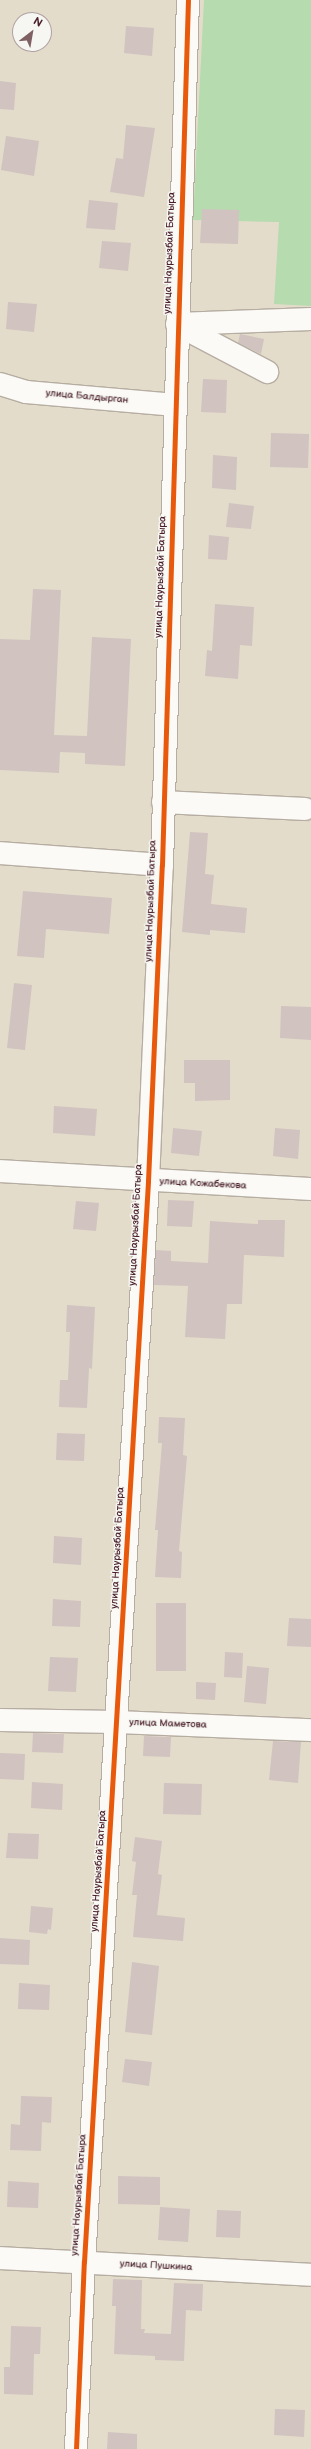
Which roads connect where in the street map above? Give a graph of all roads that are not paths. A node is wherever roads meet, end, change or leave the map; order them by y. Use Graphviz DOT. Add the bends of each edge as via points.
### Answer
graph roads {
  1 [pos="188,0"];
  2 [pos="311,319"];
  3 [pos="177,324"];
  4 [pos="267,372"];
  5 [pos="0,384"];
  6 [pos="175,405"];
  7 [pos="163,802"];
  8 [pos="305,809"];
  9 [pos="0,853"];
  10 [pos="162,865"];
  11 [pos="0,1171"];
  12 [pos="148,1181"];
  13 [pos="311,1189"];
  14 [pos="0,1720"];
  15 [pos="117,1722"];
  16 [pos="311,1730"];
  17 [pos="0,2258"];
  18 [pos="84,2262"];
  19 [pos="311,2275"];
  20 [pos="76,2449"];
  1 -- 3 [label="street, улица Наурызбай Батыра"];
  2 -- 3 [label="street"];
  3 -- 4 [label="street"];
  3 -- 6 [label="street, улица Наурызбай Батыра"];
  5 -- 6 [label="street, улица Балдырган" via="26,392"];
  6 -- 7 [label="street, улица Наурызбай Батыра"];
  7 -- 8 [label="street"];
  7 -- 10 [label="street, улица Наурызбай Батыра"];
  9 -- 10 [label="street"];
  10 -- 12 [label="street, улица Наурызбай Батыра"];
  11 -- 12 [label="street, улица Кожабекова"];
  12 -- 13 [label="street, улица Кожабекова"];
  12 -- 15 [label="street, улица Наурызбай Батыра"];
  14 -- 15 [label="street, улица Маметова"];
  15 -- 16 [label="street, улица Маметова"];
  15 -- 18 [label="street, улица Наурызбай Батыра"];
  17 -- 18 [label="street, улица Пушкина"];
  18 -- 19 [label="street, улица Пушкина"];
  18 -- 20 [label="street, улица Наурызбай Батыра"];
}
